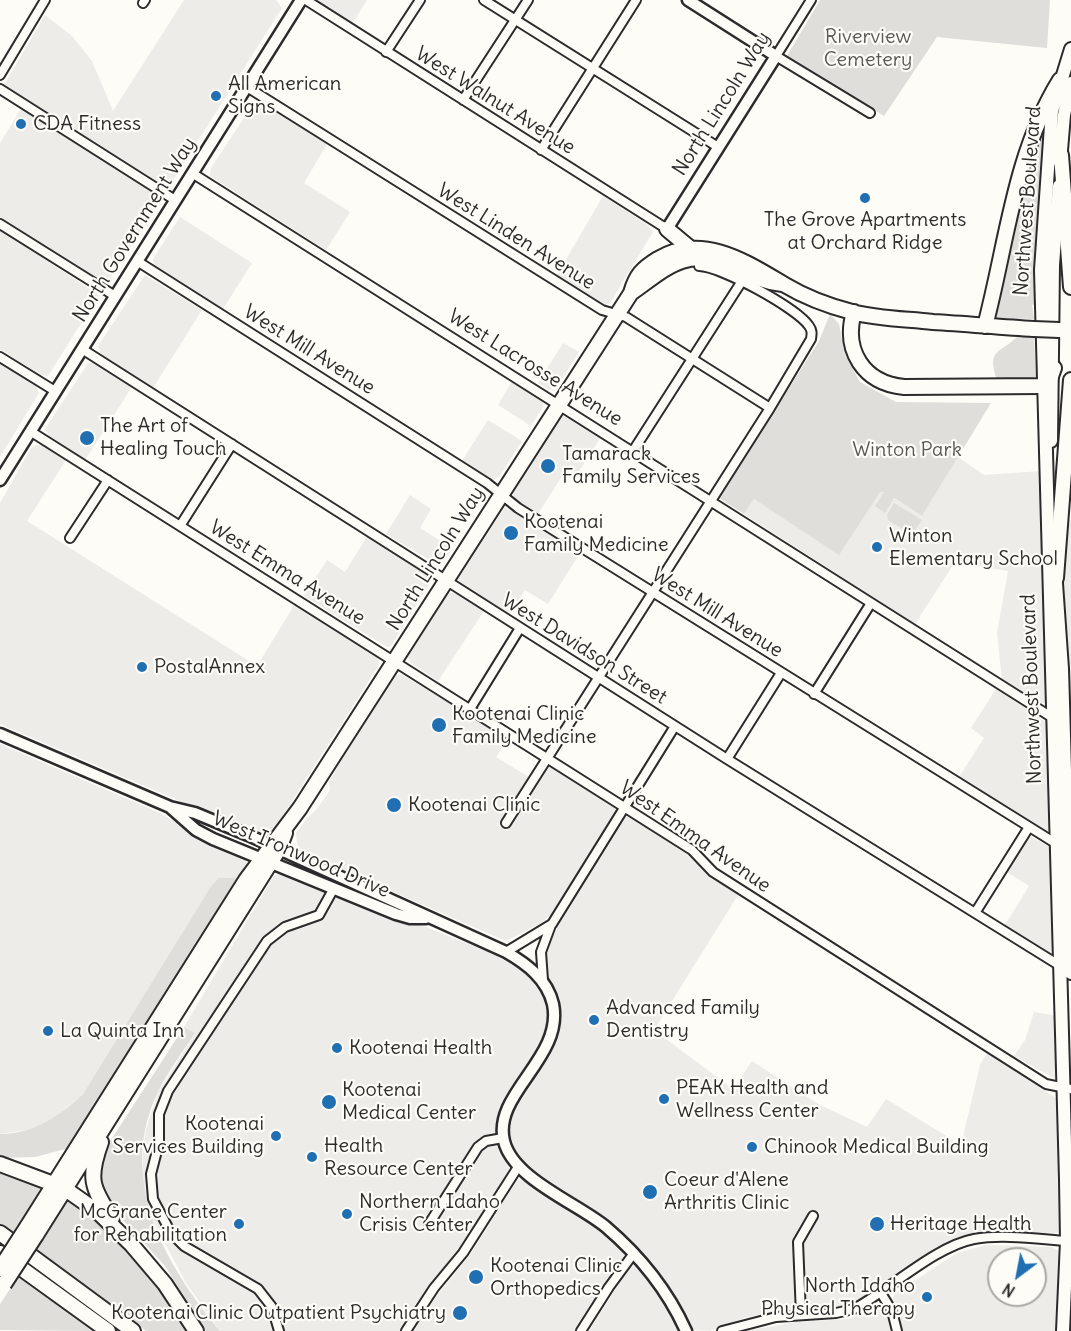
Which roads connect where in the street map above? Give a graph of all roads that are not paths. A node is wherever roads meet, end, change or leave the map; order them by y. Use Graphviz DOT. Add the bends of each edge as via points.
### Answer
graph roads {
  1 [pos="45,0"];
  2 [pos="420,0"];
  3 [pos="484,0"];
  4 [pos="528,0"];
  5 [pos="636,0"];
  6 [pos="688,0"];
  7 [pos="811,0"];
  8 [pos="298,1"];
  9 [pos="515,20"];
  10 [pos="1071,49"];
  11 [pos="386,52"];
  12 [pos="776,56"];
  13 [pos="593,68"];
  14 [pos="0,75"];
  15 [pos="1065,82"];
  16 [pos="247,87"];
  17 [pos="0,90"];
  18 [pos="463,100"];
  19 [pos="870,113"];
  20 [pos="718,147"];
  21 [pos="541,150"];
  22 [pos="1061,155"];
  23 [pos="192,173"];
  24 [pos="175,200"];
  25 [pos="0,224"];
  26 [pos="667,230"];
  27 [pos="691,249"];
  28 [pos="665,255"];
  29 [pos="137,261"];
  30 [pos="699,266"];
  31 [pos="742,281"];
  32 [pos="784,284"];
  33 [pos="1071,287"];
  34 [pos="631,293"];
  35 [pos="115,296"];
  36 [pos="854,312"];
  37 [pos="616,313"];
  38 [pos="985,326"];
  39 [pos="1065,330"];
  40 [pos="82,349"];
  41 [pos="0,357"];
  42 [pos="693,358"];
  43 [pos="1054,368"];
  44 [pos="1071,380"];
  45 [pos="1042,386"];
  46 [pos="55,391"];
  47 [pos="558,403"];
  48 [pos="770,408"];
  49 [pos="30,431"];
  50 [pos="232,444"];
  51 [pos="633,451"];
  52 [pos="0,480"];
  53 [pos="108,480"];
  54 [pos="500,494"];
  55 [pos="711,500"];
  56 [pos="180,526"];
  57 [pos="70,538"];
  58 [pos="1056,578"];
  59 [pos="446,580"];
  60 [pos="651,591"];
  61 [pos="871,603"];
  62 [pos="520,628"];
  63 [pos="394,661"];
  64 [pos="781,673"];
  65 [pos="597,677"];
  66 [pos="814,694"];
  67 [pos="470,709"];
  68 [pos="1062,724"];
  69 [pos="675,726"];
  70 [pos="0,734"];
  71 [pos="546,757"];
  72 [pos="727,759"];
  73 [pos="170,807"];
  74 [pos="625,807"];
  75 [pos="506,823"];
  76 [pos="1029,827"];
  77 [pos="275,847"];
  78 [pos="1065,849"];
  79 [pos="266,860"];
  80 [pos="334,888"];
  81 [pos="975,913"];
  82 [pos="426,918"];
  83 [pos="552,924"];
  84 [pos="506,952"];
  85 [pos="1068,971"];
  86 [pos="545,984"];
  87 [pos="1068,1088"];
  88 [pos="109,1118"];
  89 [pos="503,1138"];
  90 [pos="0,1164"];
  91 [pos="518,1167"];
  92 [pos="59,1186"];
  93 [pos="813,1216"];
  94 [pos="429,1224"];
  95 [pos="31,1231"];
  96 [pos="0,1233"];
  97 [pos="1069,1242"];
  98 [pos="131,1244"];
  99 [pos="0,1253"];
  100 [pos="634,1253"];
  101 [pos="0,1269"];
  102 [pos="2,1287"];
  103 [pos="881,1293"];
  104 [pos="801,1315"];
  105 [pos="108,1331"];
  106 [pos="133,1331"];
  107 [pos="196,1331"];
  108 [pos="279,1331"];
  109 [pos="406,1331"];
  110 [pos="581,1331"];
  111 [pos="686,1331"];
  112 [pos="722,1331"];
  113 [pos="897,1331"];
  114 [pos="1063,1331"];
  1 -- 14 [label="street"];
  2 -- 11 [label="street"];
  3 -- 9 [label="street"];
  4 -- 9 [label="street"];
  5 -- 13 [label="street"];
  6 -- 12 [label="street"];
  7 -- 12 [label="street, North Lincoln Way"];
  8 -- 11 [label="street, West Walnut Avenue"];
  8 -- 16 [label="street, North Government Way"];
  9 -- 13 [label="street"];
  9 -- 18 [label="street"];
  10 -- 15 [label="main road, Northwest Boulevard"];
  11 -- 18 [label="street, West Walnut Avenue"];
  12 -- 19 [label="street"];
  12 -- 20 [label="street, North Lincoln Way"];
  13 -- 20 [label="street"];
  13 -- 21 [label="street"];
  15 -- 22 [label="main road, Northwest Boulevard"];
  15 -- 38 [label="highway" via="1047,101 1028,146"];
  15 -- 45 [label="main road, Northwest Boulevard" via="1052,117 1041,270"];
  16 -- 23 [label="street, North Government Way"];
  16 -- 37 [label="street, West Linden Avenue" via="600,309"];
  17 -- 24 [label="street"];
  18 -- 21 [label="street, West Walnut Avenue"];
  20 -- 26 [label="street, North Lincoln Way"];
  21 -- 26 [label="street, West Walnut Avenue"];
  22 -- 33 [label="highway"];
  22 -- 43 [label="main road, Northwest Boulevard" via="1053,265"];
  23 -- 24 [label="street, North Government Way"];
  23 -- 47 [label="street, West Lacrosse Avenue"];
  24 -- 29 [label="street, North Government Way"];
  25 -- 35 [label="street"];
  26 -- 27 [label="highway"];
  26 -- 28 [label="highway" via="669,244"];
  27 -- 28 [label="highway"];
  27 -- 32 [label="highway" via="727,254"];
  28 -- 34 [label="highway" via="636,276"];
  29 -- 35 [label="street, North Government Way"];
  29 -- 54 [label="street, West Mill Avenue"];
  30 -- 31 [label="street"];
  31 -- 42 [label="street"];
  31 -- 48 [label="street" via="802,318 812,332"];
  32 -- 34 [label="highway" via="766,283 711,259 695,258 667,265"];
  32 -- 36 [label="highway"];
  34 -- 37 [label="highway, North Lincoln Way"];
  35 -- 40 [label="street, North Government Way"];
  36 -- 38 [label="highway"];
  36 -- 45 [label="highway" via="850,326 855,357 869,374 886,384"];
  37 -- 42 [label="street, West Linden Avenue"];
  37 -- 47 [label="highway, North Lincoln Way"];
  38 -- 39 [label="highway, bridge"];
  40 -- 46 [label="street, North Government Way"];
  40 -- 50 [label="street, West Davidson Street"];
  41 -- 46 [label="street"];
  42 -- 48 [label="street, West Linden Avenue"];
  42 -- 51 [label="street"];
  43 -- 45 [label="highway" via="1049,382"];
  43 -- 58 [label="main road, Northwest Boulevard" via="1051,446"];
  44 -- 58 [label="highway"];
  45 -- 68 [label="main road, Northwest Boulevard"];
  46 -- 49 [label="street, North Government Way"];
  47 -- 51 [label="street, West Lacrosse Avenue"];
  47 -- 54 [label="highway, North Lincoln Way"];
  48 -- 55 [label="street"];
  49 -- 52 [label="street, North Government Way"];
  49 -- 53 [label="street, West Emma Avenue"];
  50 -- 56 [label="street"];
  50 -- 59 [label="street, West Davidson Street"];
  51 -- 55 [label="street, West Lacrosse Avenue"];
  53 -- 56 [label="street, West Emma Avenue"];
  53 -- 57 [label="street"];
  54 -- 59 [label="highway, North Lincoln Way"];
  54 -- 60 [label="street, West Mill Avenue"];
  55 -- 60 [label="street"];
  55 -- 61 [label="street, West Lacrosse Avenue"];
  56 -- 63 [label="street, West Emma Avenue"];
  58 -- 68 [label="main road, Northwest Boulevard"];
  59 -- 62 [label="street, West Davidson Street"];
  59 -- 63 [label="highway, North Lincoln Way"];
  60 -- 64 [label="street, West Mill Avenue"];
  60 -- 65 [label="street"];
  61 -- 66 [label="street"];
  61 -- 68 [label="street, West Lacrosse Avenue"];
  62 -- 65 [label="street, West Davidson Street"];
  62 -- 67 [label="street"];
  63 -- 67 [label="street, West Emma Avenue"];
  63 -- 77 [label="highway, North Lincoln Way"];
  64 -- 66 [label="street, West Mill Avenue"];
  64 -- 72 [label="street"];
  65 -- 69 [label="street, West Davidson Street"];
  65 -- 71 [label="street"];
  66 -- 76 [label="street, West Mill Avenue"];
  67 -- 71 [label="street, West Emma Avenue"];
  68 -- 78 [label="main road, Northwest Boulevard"];
  69 -- 72 [label="street, West Davidson Street"];
  69 -- 74 [label="street"];
  70 -- 73 [label="street, West Ironwood Drive"];
  71 -- 74 [label="street, West Emma Avenue"];
  71 -- 75 [label="street"];
  72 -- 81 [label="street, West Davidson Street"];
  73 -- 77 [label="street, West Ironwood Drive" via="195,813"];
  73 -- 79 [label="street, West Ironwood Drive" via="196,830"];
  74 -- 83 [label="street"];
  74 -- 87 [label="street, West Emma Avenue" via="692,850 713,872 794,925 1046,1084"];
  76 -- 78 [label="street, West Mill Avenue"];
  76 -- 81 [label="street"];
  77 -- 79 [label="highway, North Lincoln Way"];
  77 -- 82 [label="street, West Ironwood Drive" via="410,907"];
  78 -- 85 [label="main road, Northwest Boulevard"];
  79 -- 80 [label="street, West Ironwood Drive"];
  79 -- 88 [label="highway"];
  79 -- 92 [label="highway"];
  80 -- 82 [label="street, West Ironwood Drive" via="396,914"];
  80 -- 108 [label="street" via="319,915 285,927 267,941 190,1056 162,1104 159,1143 150,1174 153,1199 171,1233 184,1246 258,1289 272,1307"];
  81 -- 85 [label="street, West Davidson Street"];
  82 -- 84 [label="street, West Ironwood Drive"];
  83 -- 84 [label="street"];
  83 -- 86 [label="street" via="540,957"];
  84 -- 86 [label="street, West Ironwood Drive" via="531,968"];
  85 -- 87 [label="main road, Northwest Boulevard"];
  86 -- 89 [label="street, West Ironwood Drive" via="554,1008 551,1036 509,1107"];
  87 -- 97 [label="main road, Northwest Boulevard"];
  88 -- 92 [label="highway"];
  88 -- 98 [label="highway" via="93,1163 92,1180 97,1196"];
  89 -- 91 [label="street"];
  89 -- 94 [label="street" via="478,1147"];
  90 -- 92 [label="highway"];
  91 -- 100 [label="street" via="605,1226"];
  91 -- 109 [label="street" via="463,1253"];
  92 -- 95 [label="highway"];
  92 -- 98 [label="highway" via="98,1212"];
  93 -- 104 [label="street" via="798,1242"];
  95 -- 101 [label="highway, bridge"];
  95 -- 102 [label="highway, bridge"];
  96 -- 106 [label="highway"];
  97 -- 103 [label="street" via="986,1238 967,1241 946,1250"];
  97 -- 114 [label="main road, Northwest Boulevard"];
  98 -- 107 [label="highway" via="165,1284"];
  99 -- 105 [label="highway"];
  100 -- 110 [label="street"];
  100 -- 111 [label="street" via="671,1303"];
  103 -- 104 [label="street" via="846,1311"];
  103 -- 113 [label="street" via="892,1311"];
  104 -- 112 [label="street" via="753,1321"];
}
